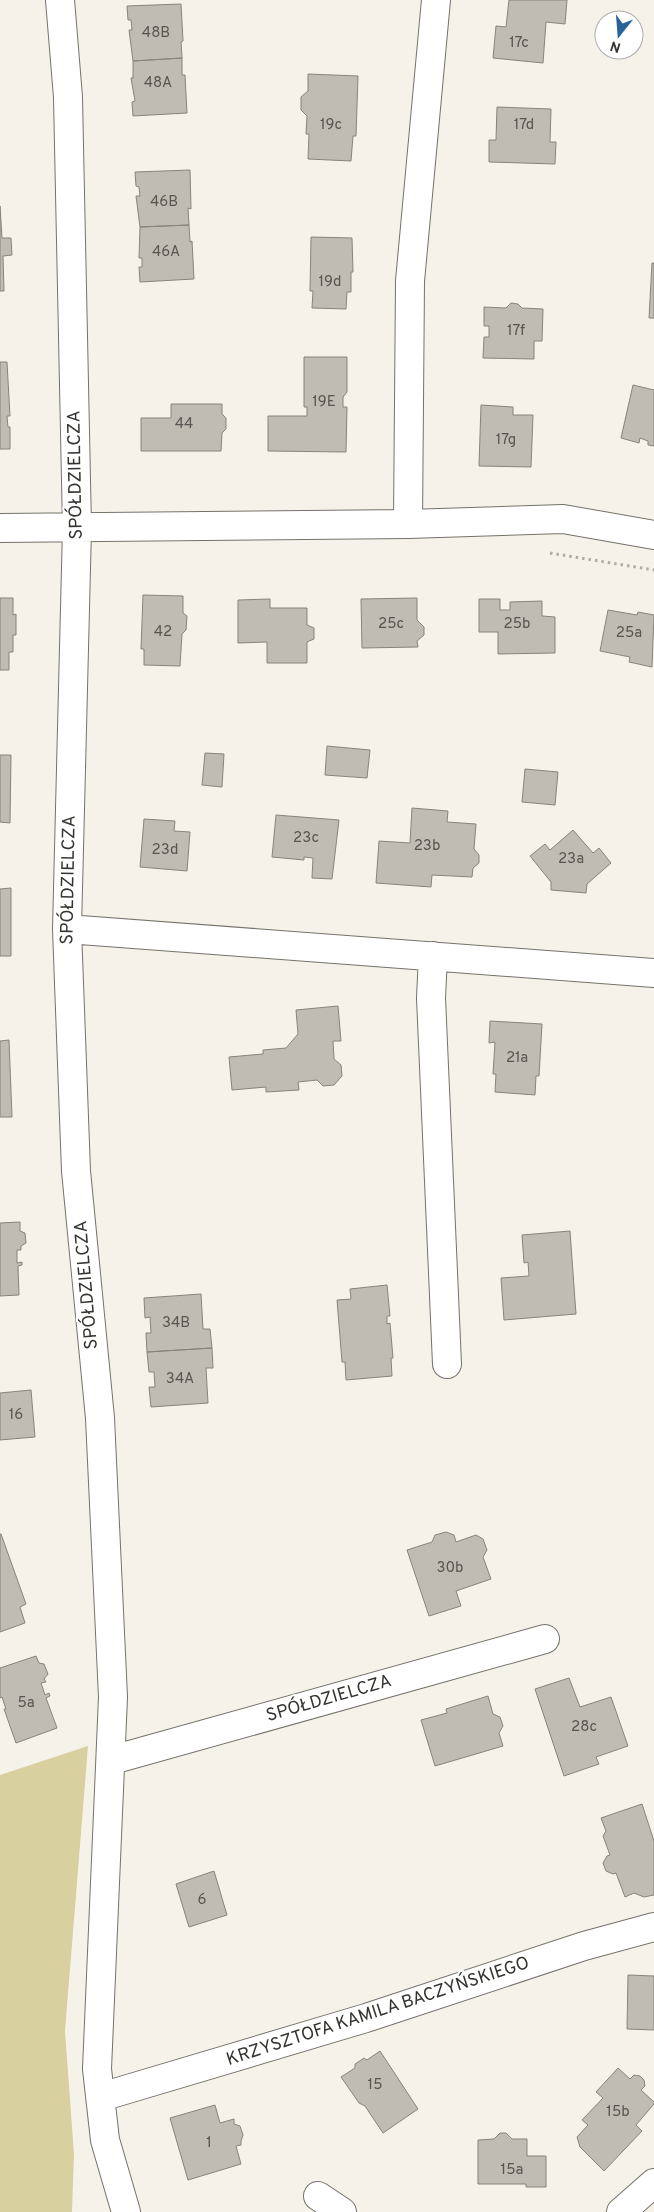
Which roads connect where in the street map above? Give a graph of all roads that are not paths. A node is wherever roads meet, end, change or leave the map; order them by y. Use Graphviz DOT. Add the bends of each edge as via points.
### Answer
graph roads {
  1 [pos="60,0"];
  2 [pos="436,0"];
  3 [pos="408,524"];
  4 [pos="0,528"];
  5 [pos="77,528"];
  6 [pos="654,535"];
  7 [pos="67,929"];
  8 [pos="433,956"];
  9 [pos="654,973"];
  10 [pos="447,1364"];
  11 [pos="545,1639"];
  12 [pos="112,1760"];
  13 [pos="654,1927"];
  14 [pos="101,2097"];
  15 [pos="654,2183"];
  16 [pos="318,2196"];
  17 [pos="126,2212"];
  18 [pos="342,2212"];
  19 [pos="622,2212"];
  1 -- 5 [label="street, SPÓŁDZIELCZA" via="68,98"];
  2 -- 3 [label="street" via="410,281"];
  3 -- 5 [label="street"];
  3 -- 6 [label="street" via="563,519"];
  4 -- 5 [label="street"];
  5 -- 7 [label="street, SPÓŁDZIELCZA"];
  7 -- 8 [label="street"];
  7 -- 12 [label="street, SPÓŁDZIELCZA" via="76,1171 100,1418 113,1697"];
  8 -- 9 [label="street"];
  8 -- 10 [label="street" via="431,998"];
  11 -- 12 [label="street, SPÓŁDZIELCZA"];
  12 -- 14 [label="street, SPÓŁDZIELCZA" via="97,2068"];
  13 -- 14 [label="street, KRZYSZTOFA KAMILA BACZYŃSKIEGO"];
  14 -- 17 [label="street, SPÓŁDZIELCZA" via="105,2140"];
  15 -- 19 [label="street"];
  16 -- 18 [label="street"];
}
